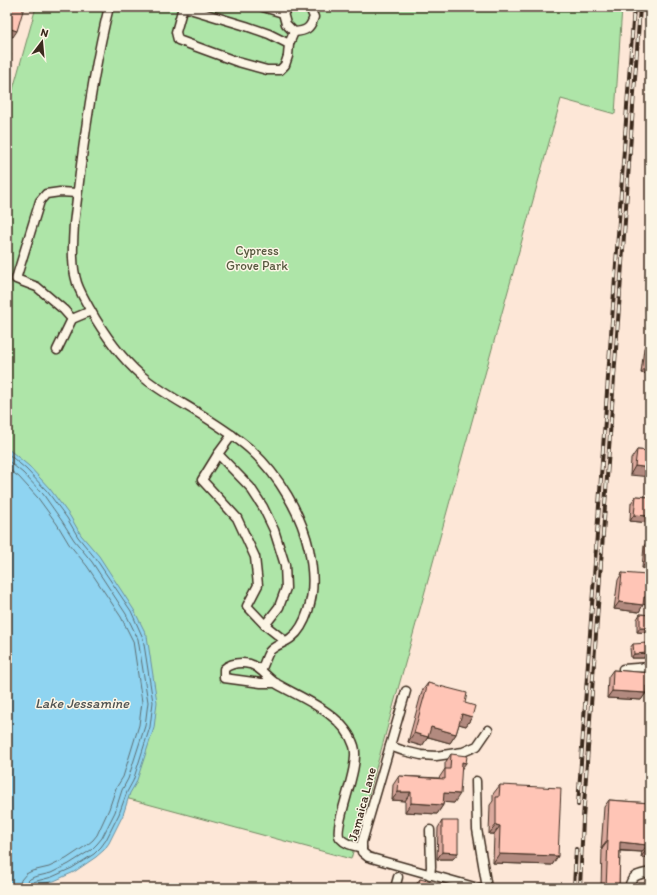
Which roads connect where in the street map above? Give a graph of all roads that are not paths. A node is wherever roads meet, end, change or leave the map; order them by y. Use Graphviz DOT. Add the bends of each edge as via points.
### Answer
graph roads {
  1 [pos="109,7"];
  2 [pos="183,7"];
  3 [pos="263,7"];
  4 [pos="308,7"];
  5 [pos="286,10"];
  6 [pos="294,32"];
  7 [pos="289,44"];
  8 [pos="77,193"];
  9 [pos="91,311"];
  10 [pos="72,319"];
  11 [pos="57,350"];
  12 [pos="232,435"];
  13 [pos="218,454"];
  14 [pos="265,625"];
  15 [pos="285,641"];
  16 [pos="650,667"];
  17 [pos="623,669"];
  18 [pos="261,670"];
  19 [pos="276,683"];
  20 [pos="406,691"];
  21 [pos="488,730"];
  22 [pos="390,746"];
  23 [pos="476,781"];
  24 [pos="430,830"];
  25 [pos="362,848"];
  26 [pos="650,872"];
  27 [pos="430,875"];
  28 [pos="398,877"];
  29 [pos="395,888"];
  30 [pos="478,888"];
  31 [pos="487,888"];
  32 [pos="629,888"];
  1 -- 8 [label="street" via="93,79"];
  2 -- 7 [label="street" via="269,34"];
  2 -- 7 [label="street" via="176,32 178,40 238,62 267,70 280,70 285,65"];
  3 -- 5 [label="street"];
  4 -- 6 [label="street" via="314,17 311,26 303,31"];
  5 -- 6 [label="street" via="286,24"];
  6 -- 7 [label="street"];
  8 -- 9 [label="street" via="74,270"];
  8 -- 10 [label="street" via="46,194 40,201 16,280 37,287"];
  9 -- 10 [label="street"];
  9 -- 12 [label="street" via="110,341 148,380"];
  10 -- 11 [label="street"];
  12 -- 13 [label="street"];
  12 -- 15 [label="street" via="270,470 298,515 307,541 314,581 312,598 301,626 292,638"];
  13 -- 14 [label="street" via="250,487 263,506 285,565 286,588 279,607"];
  13 -- 14 [label="street" via="202,480 237,518 255,557 258,585 247,606"];
  14 -- 15 [label="street"];
  15 -- 18 [label="street" via="270,651"];
  16 -- 17 [label="street"];
  18 -- 19 [label="street"];
  18 -- 19 [label="street" via="251,664 230,664 224,669 224,678"];
  19 -- 25 [label="street" via="323,709 347,732 354,745 352,776 338,832 340,838 346,842"];
  20 -- 22 [label="street, Jamaica Lane"];
  21 -- 22 [label="street" via="477,746 463,752 436,756 421,755"];
  22 -- 25 [label="street, Jamaica Lane"];
  23 -- 31 [label="street" via="477,829"];
  24 -- 27 [label="street"];
  25 -- 27 [label="street, Jamaica Lane" via="362,852 368,857"];
  26 -- 32 [label="street" via="636,876 630,881"];
  27 -- 30 [label="street, Jamaica Lane"];
  28 -- 29 [label="street"];
}
